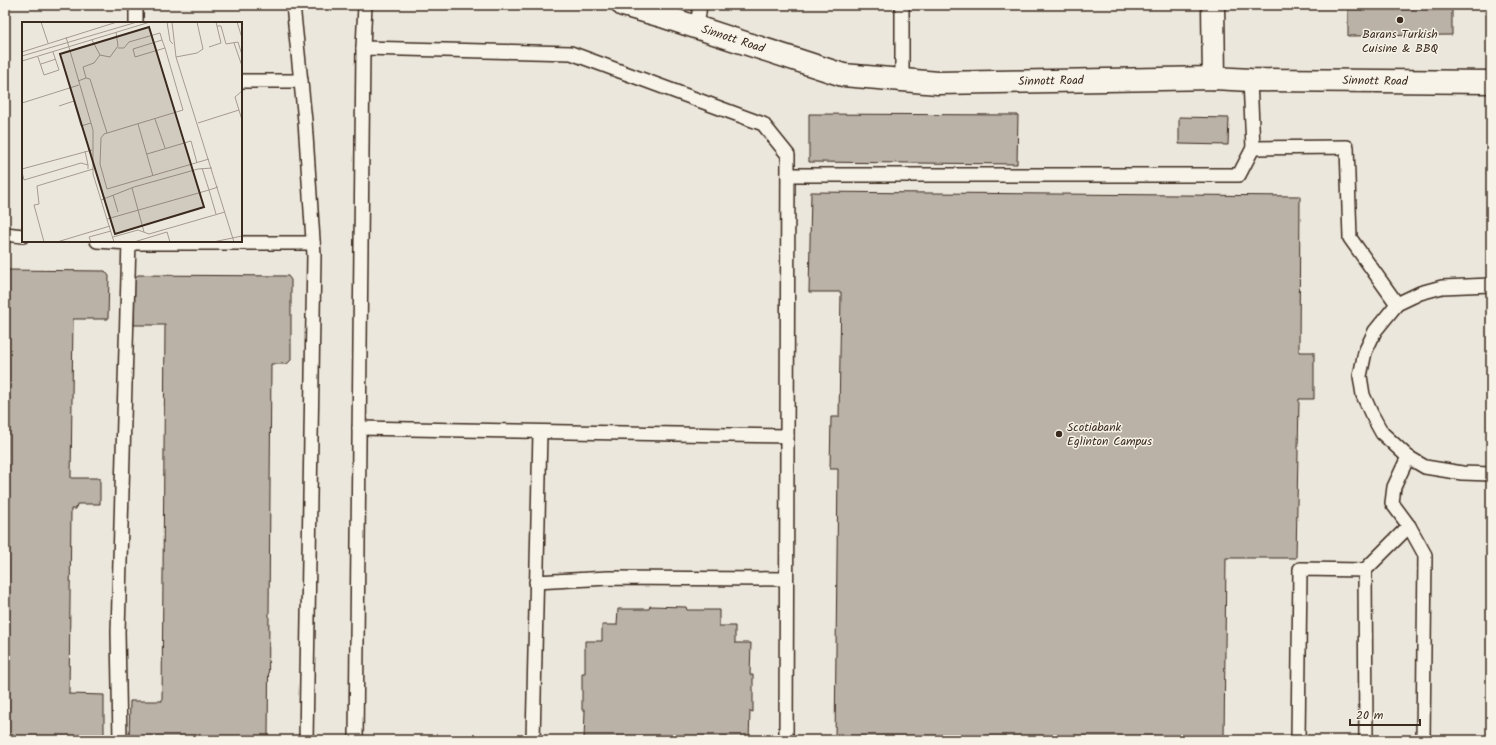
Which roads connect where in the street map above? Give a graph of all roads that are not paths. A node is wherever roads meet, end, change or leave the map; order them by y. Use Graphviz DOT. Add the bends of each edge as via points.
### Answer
graph roads {
  1 [pos="136,5"];
  2 [pos="293,5"];
  3 [pos="365,5"];
  4 [pos="623,5"];
  5 [pos="700,5"];
  6 [pos="902,5"];
  7 [pos="1213,5"];
  8 [pos="136,22"];
  9 [pos="697,27"];
  10 [pos="363,48"];
  11 [pos="1214,78"];
  12 [pos="902,80"];
  13 [pos="1250,80"];
  14 [pos="242,81"];
  15 [pos="301,81"];
  16 [pos="1491,82"];
  17 [pos="1253,148"];
  18 [pos="788,175"];
  19 [pos="5,234"];
  20 [pos="22,236"];
  21 [pos="129,242"];
  22 [pos="313,243"];
  23 [pos="1491,285"];
  24 [pos="1397,304"];
  25 [pos="359,428"];
  26 [pos="540,432"];
  27 [pos="787,436"];
  28 [pos="1408,457"];
  29 [pos="1491,474"];
  30 [pos="1410,526"];
  31 [pos="1366,570"];
  32 [pos="786,579"];
  33 [pos="536,582"];
  34 [pos="120,740"];
  35 [pos="306,740"];
  36 [pos="356,740"];
  37 [pos="533,740"];
  38 [pos="786,740"];
  39 [pos="1298,740"];
  40 [pos="1366,740"];
  41 [pos="1423,740"];
  1 -- 8 [label="lane"];
  2 -- 15 [label="lane"];
  3 -- 10 [label="lane"];
  4 -- 9 [label="street, Sinnott Road"];
  5 -- 9 [label="lane"];
  6 -- 12 [label="lane"];
  7 -- 11 [label="street"];
  9 -- 12 [label="street, Sinnott Road" via="843,75"];
  10 -- 18 [label="lane" via="571,53 763,124 788,155"];
  10 -- 25 [label="lane"];
  11 -- 12 [label="street, Sinnott Road" via="938,83"];
  11 -- 13 [label="street, Sinnott Road"];
  13 -- 16 [label="street, Sinnott Road"];
  13 -- 17 [label="lane"];
  14 -- 15 [label="lane"];
  15 -- 22 [label="lane"];
  17 -- 18 [label="lane" via="1239,175"];
  17 -- 24 [label="lane" via="1347,147 1350,238"];
  18 -- 27 [label="lane"];
  19 -- 20 [label="lane"];
  21 -- 22 [label="lane"];
  21 -- 34 [label="lane" via="118,632"];
  22 -- 35 [label="lane"];
  23 -- 24 [label="lane" via="1442,287 1420,293"];
  24 -- 28 [label="lane" via="1375,331 1365,352 1360,376 1363,394 1382,433"];
  25 -- 26 [label="lane"];
  25 -- 36 [label="lane"];
  26 -- 27 [label="lane"];
  26 -- 33 [label="lane"];
  27 -- 32 [label="lane"];
  28 -- 29 [label="lane" via="1426,467 1462,473"];
  28 -- 30 [label="lane" via="1394,486 1392,503"];
  30 -- 31 [label="lane"];
  30 -- 41 [label="lane" via="1425,555"];
  31 -- 39 [label="lane" via="1300,569"];
  31 -- 40 [label="lane"];
  32 -- 33 [label="lane" via="608,578"];
  32 -- 38 [label="lane"];
  33 -- 37 [label="lane"];
}
